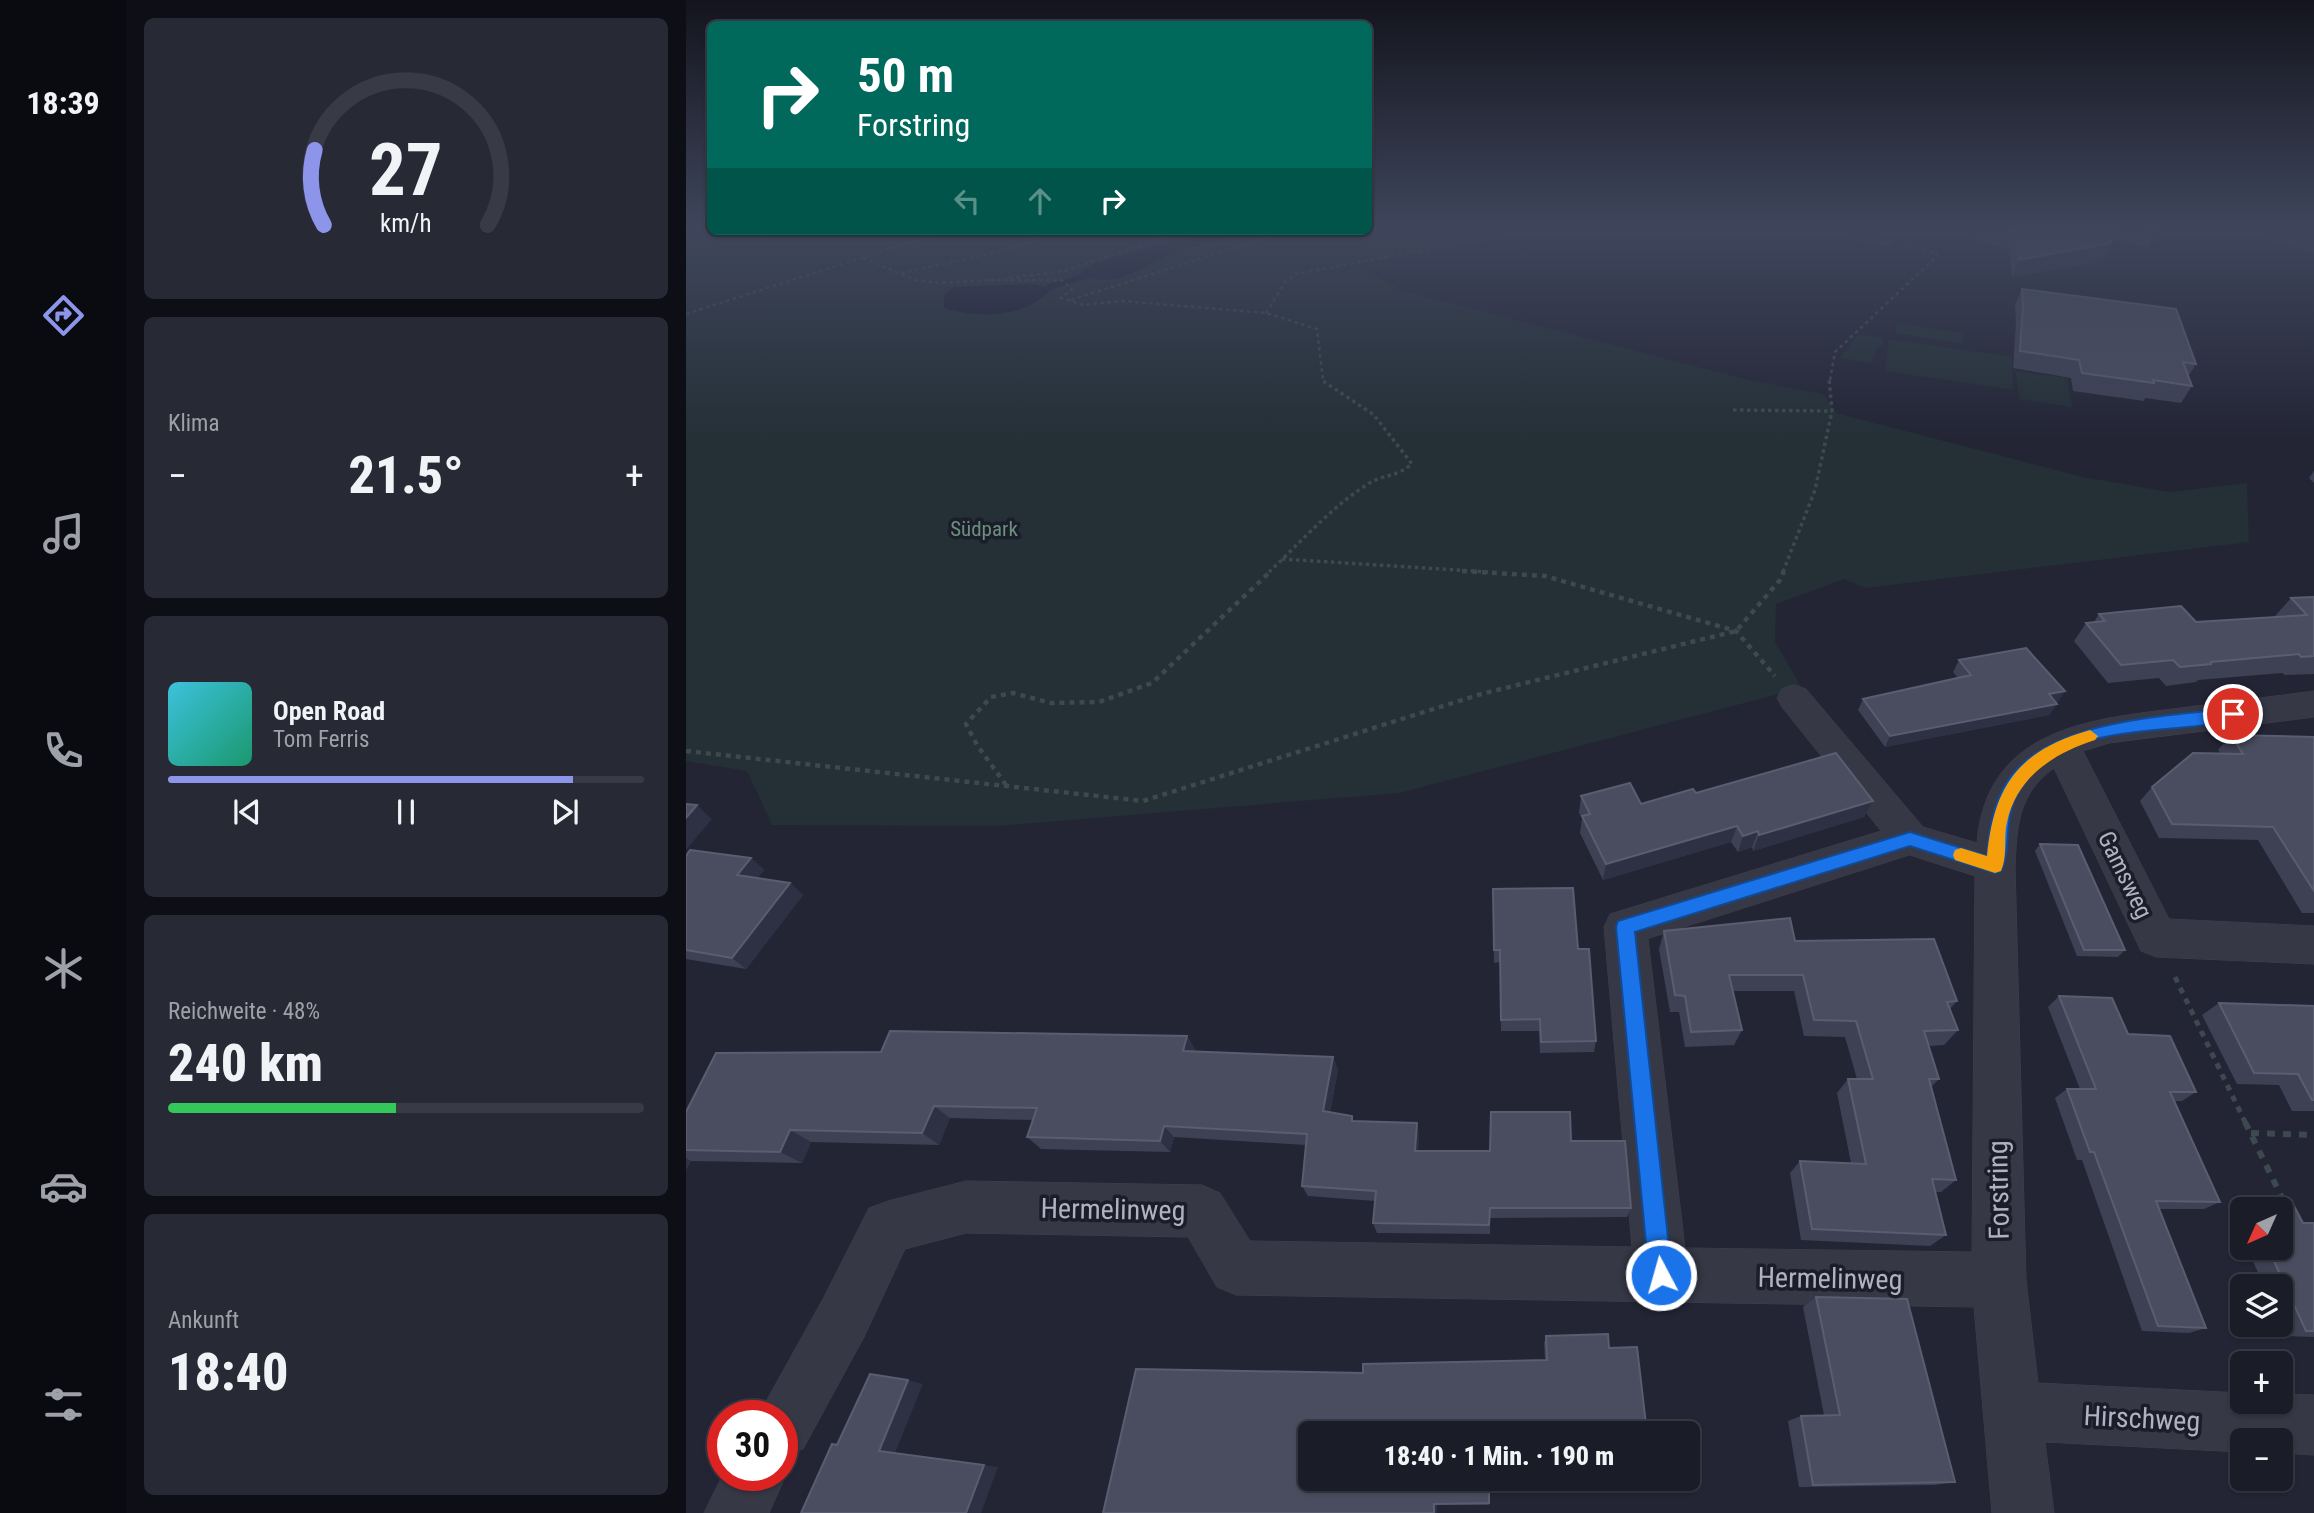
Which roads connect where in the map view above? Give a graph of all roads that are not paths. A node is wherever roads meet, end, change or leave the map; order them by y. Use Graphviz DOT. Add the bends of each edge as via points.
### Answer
graph roads {
  1 [pos="1794,698"];
  2 [pos="2314,704"];
  3 [pos="2061,744"];
  4 [pos="1910,839"];
  5 [pos="1995,866"];
  6 [pos="2314,945"];
  7 [pos="1661,1275"];
  8 [pos="1999,1280"];
  9 [pos="798,1400"];
  10 [pos="2013,1410"];
  11 [pos="2314,1425"];
  12 [pos="747,1491"];
  13 [pos="735,1513"];
  14 [pos="2023,1513"];
  1 -- 4 [label="street"];
  2 -- 3 [label="street, Forstring" via="2109,730"];
  3 -- 5 [label="street, Forstring" via="2034,763 2011,789 1998,822"];
  3 -- 6 [label="street, Gamsweg" via="2156,938"];
  4 -- 5 [label="street"];
  4 -- 7 [label="street" via="1625,927"];
  5 -- 8 [label="street, Forstring"];
  7 -- 8 [label="street, Hermelinweg"];
  7 -- 9 [label="street, Hermelinweg" via="1236,1268 1202,1211 966,1207 888,1227"];
  8 -- 10 [label="street, Forstring"];
  10 -- 11 [label="street, Hirschweg"];
  10 -- 14 [label="street, Forstring"];
  12 -- 13 [label="street"];
}
